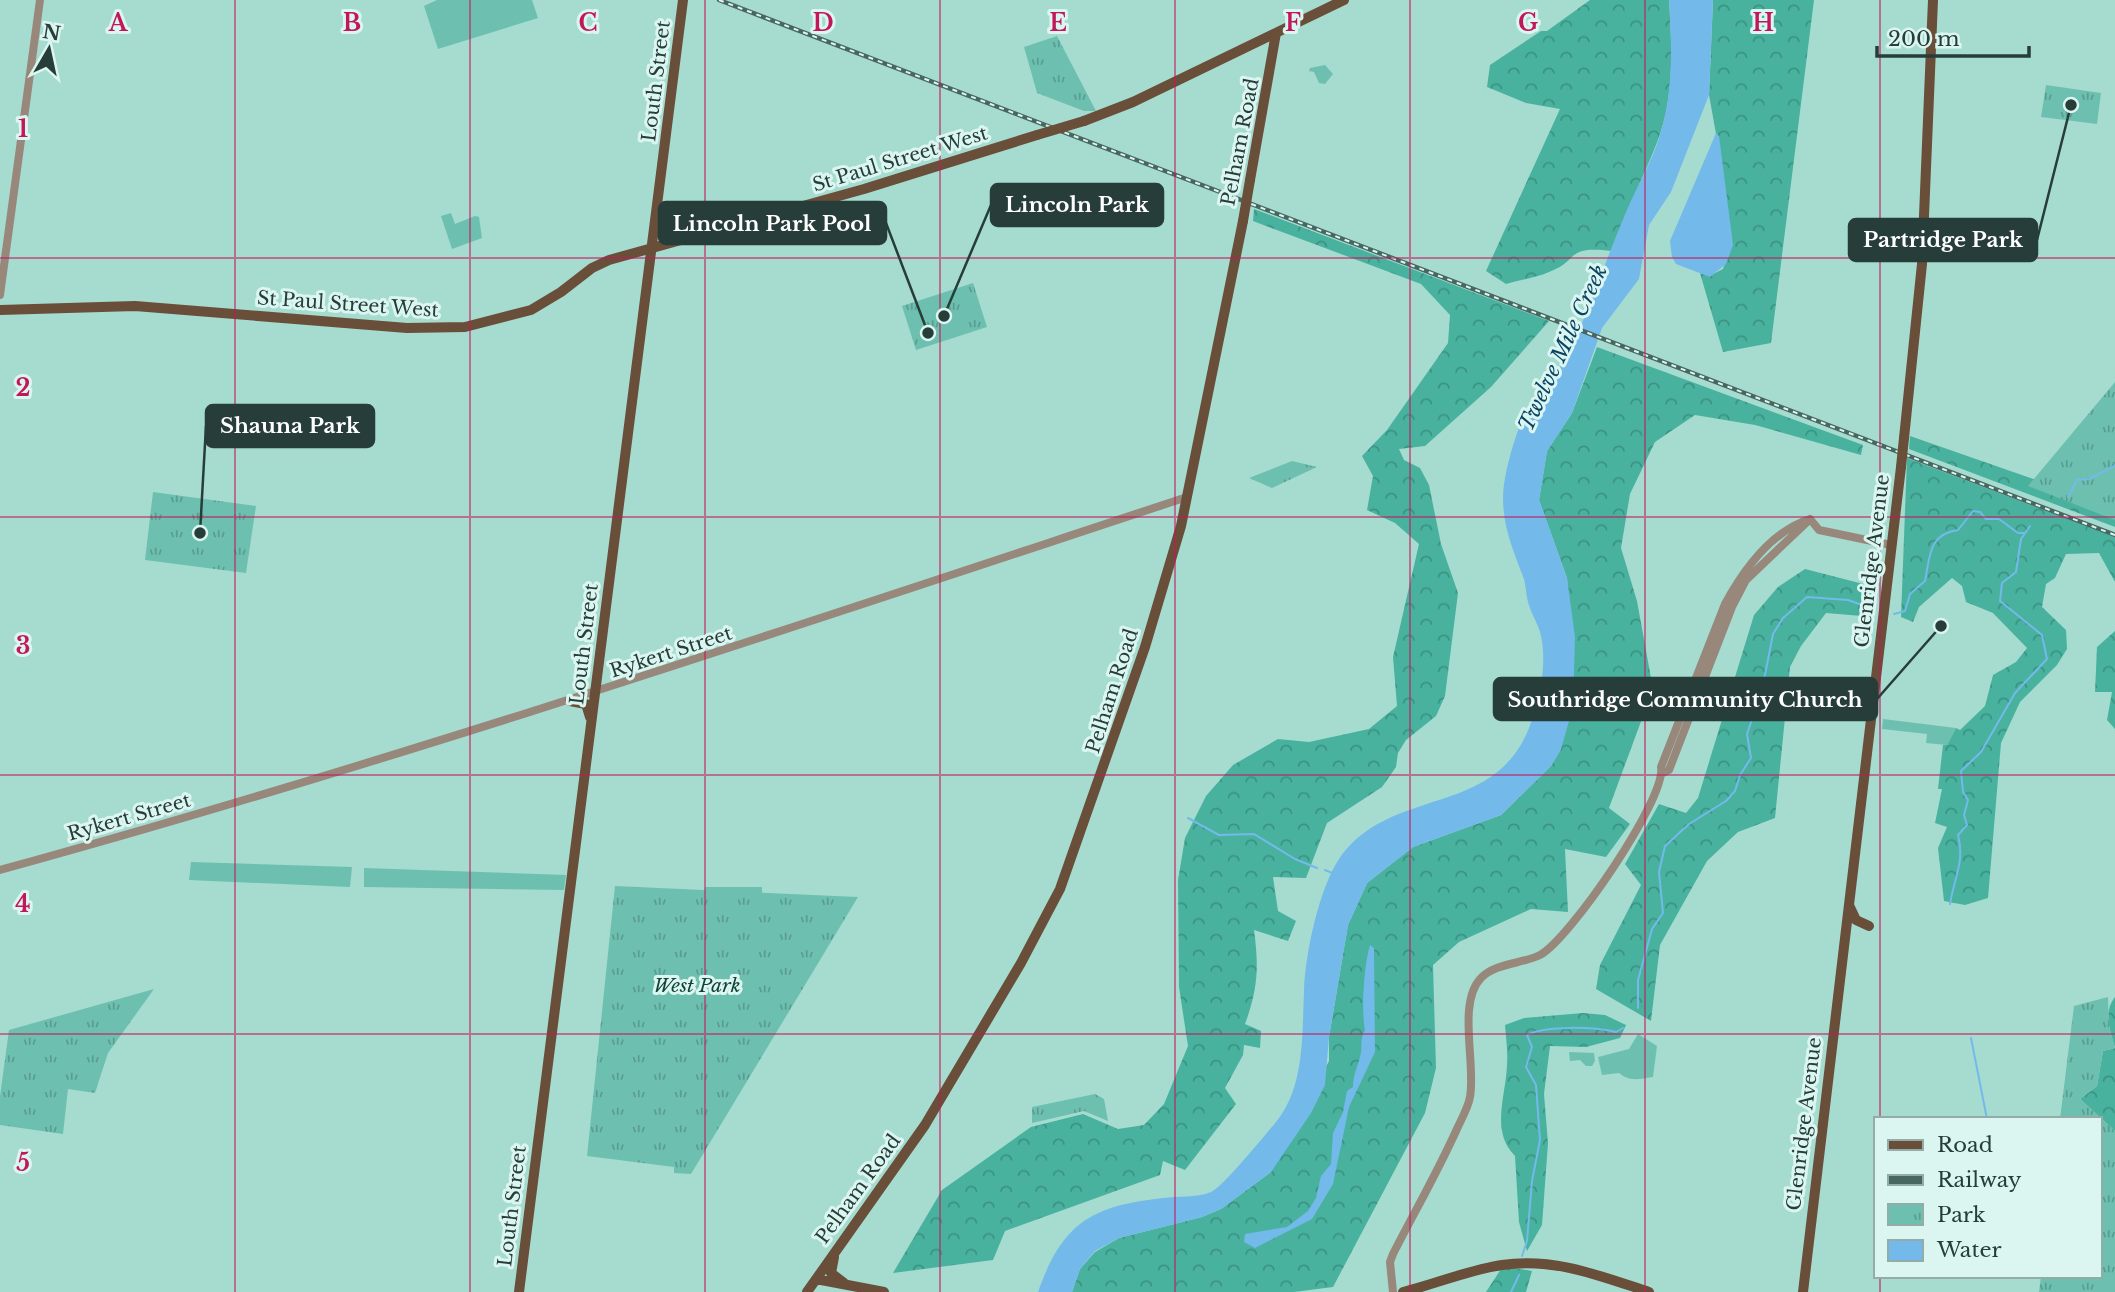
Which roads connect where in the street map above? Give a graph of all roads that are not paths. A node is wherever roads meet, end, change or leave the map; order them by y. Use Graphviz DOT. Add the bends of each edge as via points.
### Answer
graph roads {
  1 [pos="40,0"];
  2 [pos="683,0"];
  3 [pos="1344,0"];
  4 [pos="1934,0"];
  5 [pos="1276,33"];
  6 [pos="657,208"];
  7 [pos="682,242"];
  8 [pos="651,249"];
  9 [pos="631,254"];
  10 [pos="647,275"];
  11 [pos="0,295"];
  12 [pos="0,310"];
  13 [pos="1187,497"];
  14 [pos="1891,545"];
  15 [pos="596,692"];
  16 [pos="569,702"];
  17 [pos="591,730"];
  18 [pos="0,870"];
  19 [pos="1848,905"];
  20 [pos="1868,926"];
  21 [pos="838,1246"];
  22 [pos="816,1279"];
  23 [pos="860,1289"];
  24 [pos="519,1292"];
  25 [pos="807,1292"];
  26 [pos="884,1292"];
  27 [pos="1393,1292"];
  28 [pos="1403,1292"];
  29 [pos="1649,1292"];
  30 [pos="1803,1292"];
  1 -- 11 [label="street"];
  2 -- 6 [label="main road, Louth Street"];
  3 -- 5 [label="main road, St Paul Street West"];
  4 -- 14 [label="main road, Glenridge Avenue, bridge" via="1922,264"];
  5 -- 7 [label="main road, St Paul Street West, bridge" via="1084,121"];
  5 -- 13 [label="main road, Pelham Road, bridge"];
  6 -- 7 [label="main road" via="661,234"];
  6 -- 8 [label="main road, Louth Street"];
  7 -- 8 [label="main road, St Paul Street West"];
  8 -- 9 [label="main road, St Paul Street West"];
  8 -- 10 [label="main road, Louth Street"];
  9 -- 10 [label="main road" via="640,260"];
  9 -- 12 [label="main road, St Paul Street West" via="592,268 531,310 465,327 412,328 135,306"];
  10 -- 15 [label="main road, Louth Street"];
  13 -- 15 [label="street, Rykert Street"];
  13 -- 21 [label="main road, Pelham Road" via="1145,647 1052,909 925,1125"];
  14 -- 19 [label="main road, Glenridge Avenue"];
  14 -- 27 [label="street" via="1819,530 1810,519 1794,524 1758,555 1738,580 1725,604 1669,770 1662,774 1652,803 1577,920 1540,955 1490,971 1473,990 1469,1005 1470,1100 1390,1262"];
  15 -- 16 [label="street, Rykert Street"];
  15 -- 17 [label="main road, Louth Street"];
  16 -- 17 [label="main road" via="588,706"];
  16 -- 18 [label="street, Rykert Street"];
  17 -- 24 [label="main road, Louth Street"];
  19 -- 20 [label="main road" via="1856,920"];
  19 -- 30 [label="main road, Glenridge Avenue"];
  21 -- 22 [label="main road, Pelham Road"];
  21 -- 23 [label="main road" via="830,1269 833,1277"];
  22 -- 23 [label="main road"];
  22 -- 25 [label="main road, Pelham Road"];
  23 -- 26 [label="main road"];
  28 -- 29 [label="main road" via="1522,1262 1574,1267"];
}
